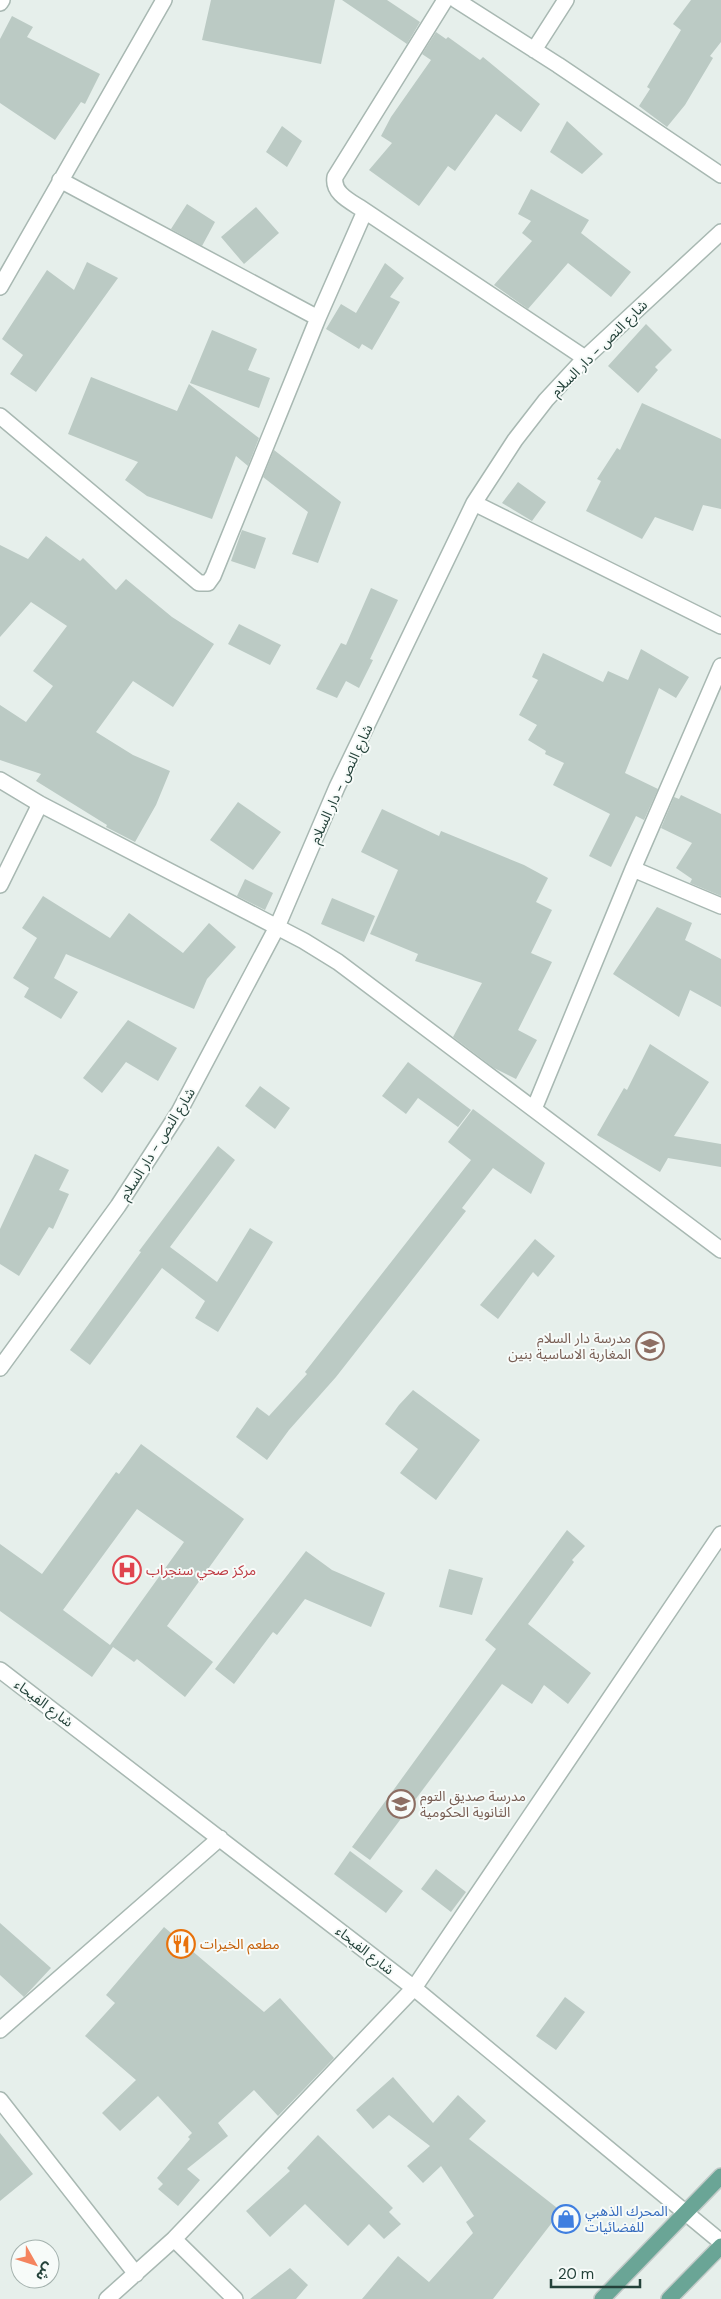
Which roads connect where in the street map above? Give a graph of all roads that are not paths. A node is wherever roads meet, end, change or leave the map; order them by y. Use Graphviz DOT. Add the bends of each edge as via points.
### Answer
graph roads {
  1 [pos="2,0"];
  2 [pos="164,0"];
  3 [pos="445,0"];
  4 [pos="456,0"];
  5 [pos="566,0"];
  6 [pos="0,3"];
  7 [pos="534,50"];
  8 [pos="721,175"];
  9 [pos="60,180"];
  10 [pos="365,211"];
  11 [pos="721,232"];
  12 [pos="0,287"];
  13 [pos="318,318"];
  14 [pos="586,358"];
  15 [pos="0,416"];
  16 [pos="474,503"];
  17 [pos="721,626"];
  18 [pos="721,666"];
  19 [pos="0,780"];
  20 [pos="40,804"];
  21 [pos="633,869"];
  22 [pos="0,885"];
  23 [pos="721,906"];
  24 [pos="277,927"];
  25 [pos="534,1109"];
  26 [pos="721,1250"];
  27 [pos="0,1368"];
  28 [pos="721,1534"];
  29 [pos="3,1676"];
  30 [pos="220,1838"];
  31 [pos="414,1988"];
  32 [pos="0,2030"];
  33 [pos="0,2100"];
  34 [pos="721,2176"];
  35 [pos="687,2213"];
  36 [pos="174,2239"];
  37 [pos="721,2242"];
  38 [pos="721,2246"];
  39 [pos="136,2274"];
  40 [pos="107,2299"];
  41 [pos="235,2299"];
  42 [pos="602,2299"];
  43 [pos="669,2299"];
  1 -- 6 [label="street"];
  2 -- 9 [label="street"];
  3 -- 10 [label="street" via="335,177 334,185 338,192"];
  4 -- 7 [label="street"];
  5 -- 7 [label="street"];
  7 -- 8 [label="street"];
  9 -- 12 [label="street"];
  9 -- 13 [label="street"];
  10 -- 13 [label="street"];
  10 -- 14 [label="street"];
  11 -- 14 [label="street, شارع النص - دار السلام"];
  13 -- 15 [label="street" via="208,582 199,583"];
  14 -- 16 [label="street, شارع النص - دار السلام" via="546,400 515,440"];
  16 -- 17 [label="street"];
  16 -- 24 [label="street, شارع النص - دار السلام" via="337,787"];
  18 -- 21 [label="street"];
  19 -- 20 [label="street"];
  20 -- 22 [label="street"];
  20 -- 24 [label="street"];
  21 -- 23 [label="street"];
  21 -- 25 [label="street"];
  24 -- 25 [label="street" via="338,962"];
  24 -- 27 [label="street, شارع النص - دار السلام" via="179,1112 118,1206"];
  25 -- 26 [label="street"];
  28 -- 31 [label="street"];
  29 -- 30 [label="street, شارع الفيحاء"];
  30 -- 31 [label="street, شارع الفيحاء"];
  30 -- 32 [label="street"];
  31 -- 35 [label="street, شارع الفيحاء"];
  31 -- 36 [label="street"];
  33 -- 39 [label="street"];
  34 -- 35 [label="main road"];
  35 -- 37 [label="street, شارع الفيحاء"];
  35 -- 42 [label="main road"];
  36 -- 39 [label="street"];
  36 -- 41 [label="street"];
  38 -- 43 [label="main road"];
  39 -- 40 [label="street"];
}
